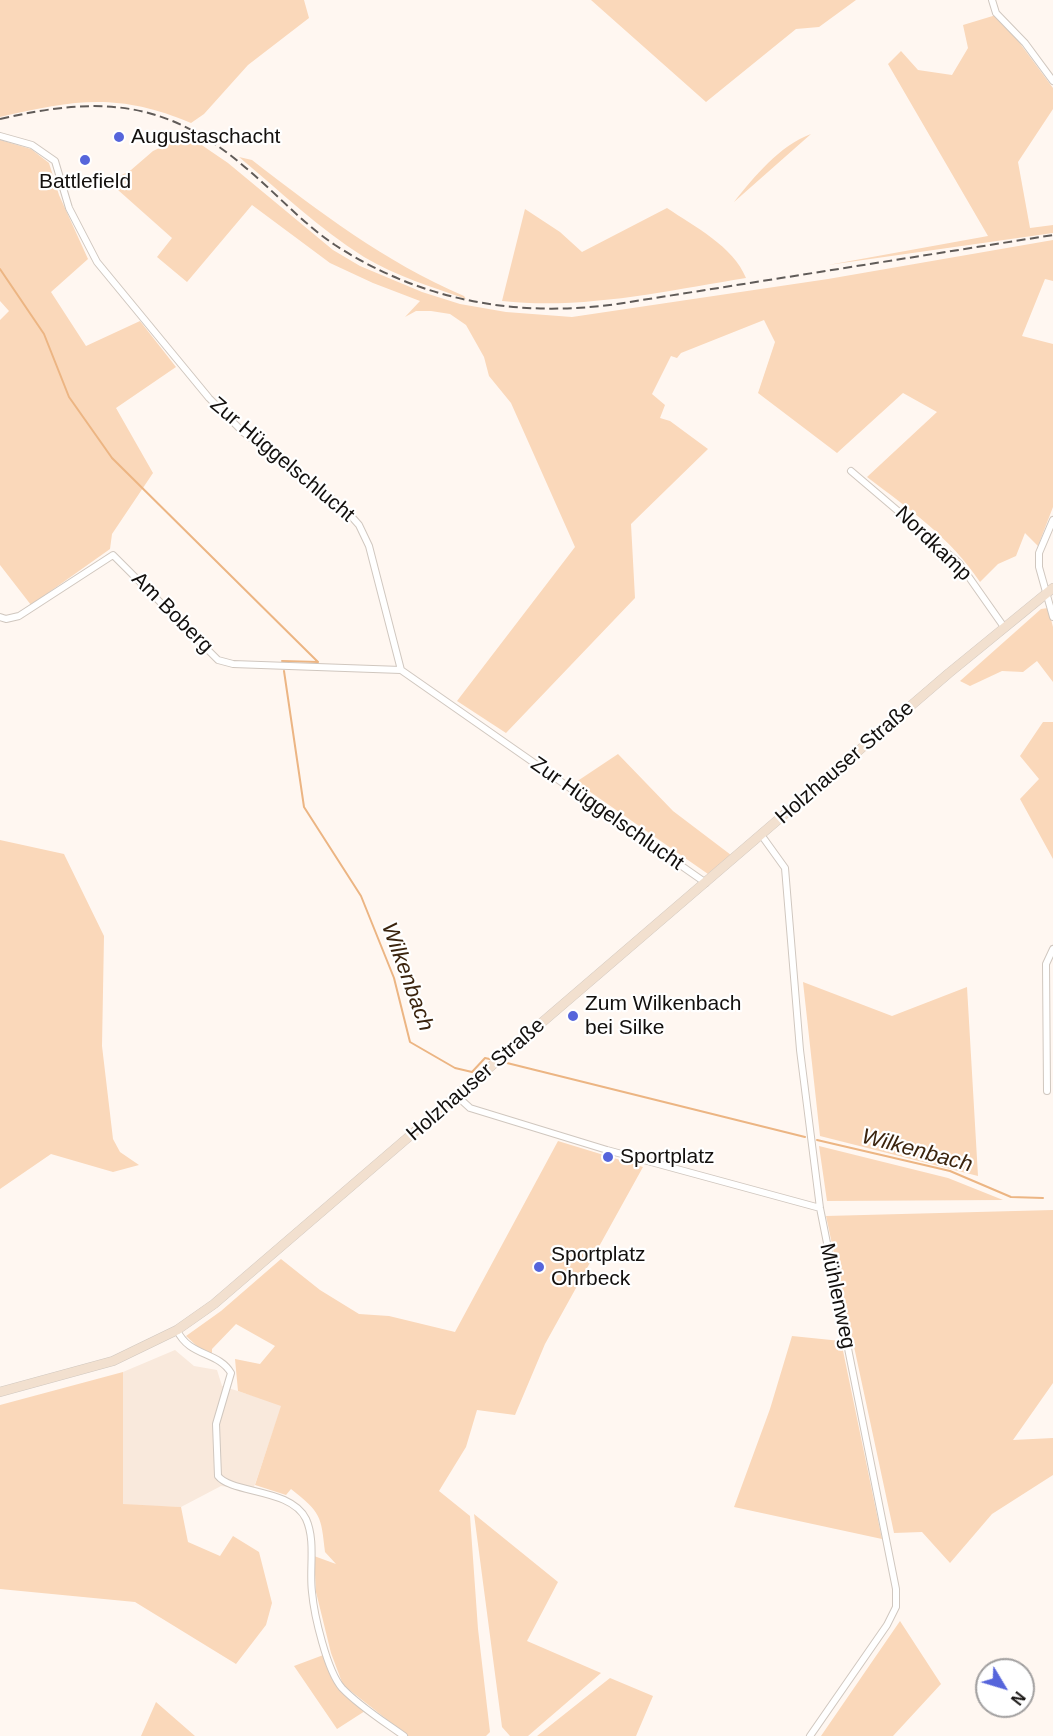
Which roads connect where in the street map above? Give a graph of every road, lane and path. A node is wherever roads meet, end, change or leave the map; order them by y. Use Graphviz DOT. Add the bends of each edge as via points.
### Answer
graph roads {
  1 [pos="992,0"];
  2 [pos="1053,81"];
  3 [pos="0,136"];
  4 [pos="851,471"];
  5 [pos="1053,520"];
  6 [pos="1049,590"];
  7 [pos="0,617"];
  8 [pos="1053,617"];
  9 [pos="1004,627"];
  10 [pos="402,670"];
  11 [pos="762,836"];
  12 [pos="706,883"];
  13 [pos="1053,949"];
  14 [pos="1047,1091"];
  15 [pos="458,1097"];
  16 [pos="820,1208"];
  17 [pos="177,1330"];
  18 [pos="0,1392"];
  19 [pos="404,1736"];
  20 [pos="810,1736"];
  1 -- 2 [label="street" via="996,13"];
  3 -- 10 [label="street, Zur Hüggelschlucht" via="32,145 54,161 69,208 97,262 209,398 243,432 343,507 359,525 369,546"];
  4 -- 9 [label="street, Nordkamp" via="959,563"];
  5 -- 6 [label="street" via="1039,553 1039,567"];
  6 -- 8 [label="street"];
  6 -- 9 [label="street, Holzhauser Straße"];
  7 -- 10 [label="street, Am Boberg" via="19,616 114,555 218,660 233,664"];
  9 -- 11 [label="street, Holzhauser Straße"];
  10 -- 12 [label="street, Zur Hüggelschlucht"];
  11 -- 12 [label="street, Holzhauser Straße"];
  11 -- 16 [label="street, Mühlenweg" via="786,868 800,1050"];
  12 -- 15 [label="street, Holzhauser Straße"];
  13 -- 14 [label="street" via="1046,964"];
  15 -- 16 [label="street" via="470,1108"];
  15 -- 17 [label="street, Holzhauser Straße" via="214,1304"];
  16 -- 20 [label="street, Mühlenweg" via="891,1554 896,1607"];
  17 -- 18 [label="street, Holzhauser Straße" via="113,1361"];
  17 -- 19 [label="street" via="187,1345 223,1362 231,1373 216,1424 218,1476 228,1485 261,1490 301,1513 310,1534 315,1612 333,1672 342,1687"];
}
